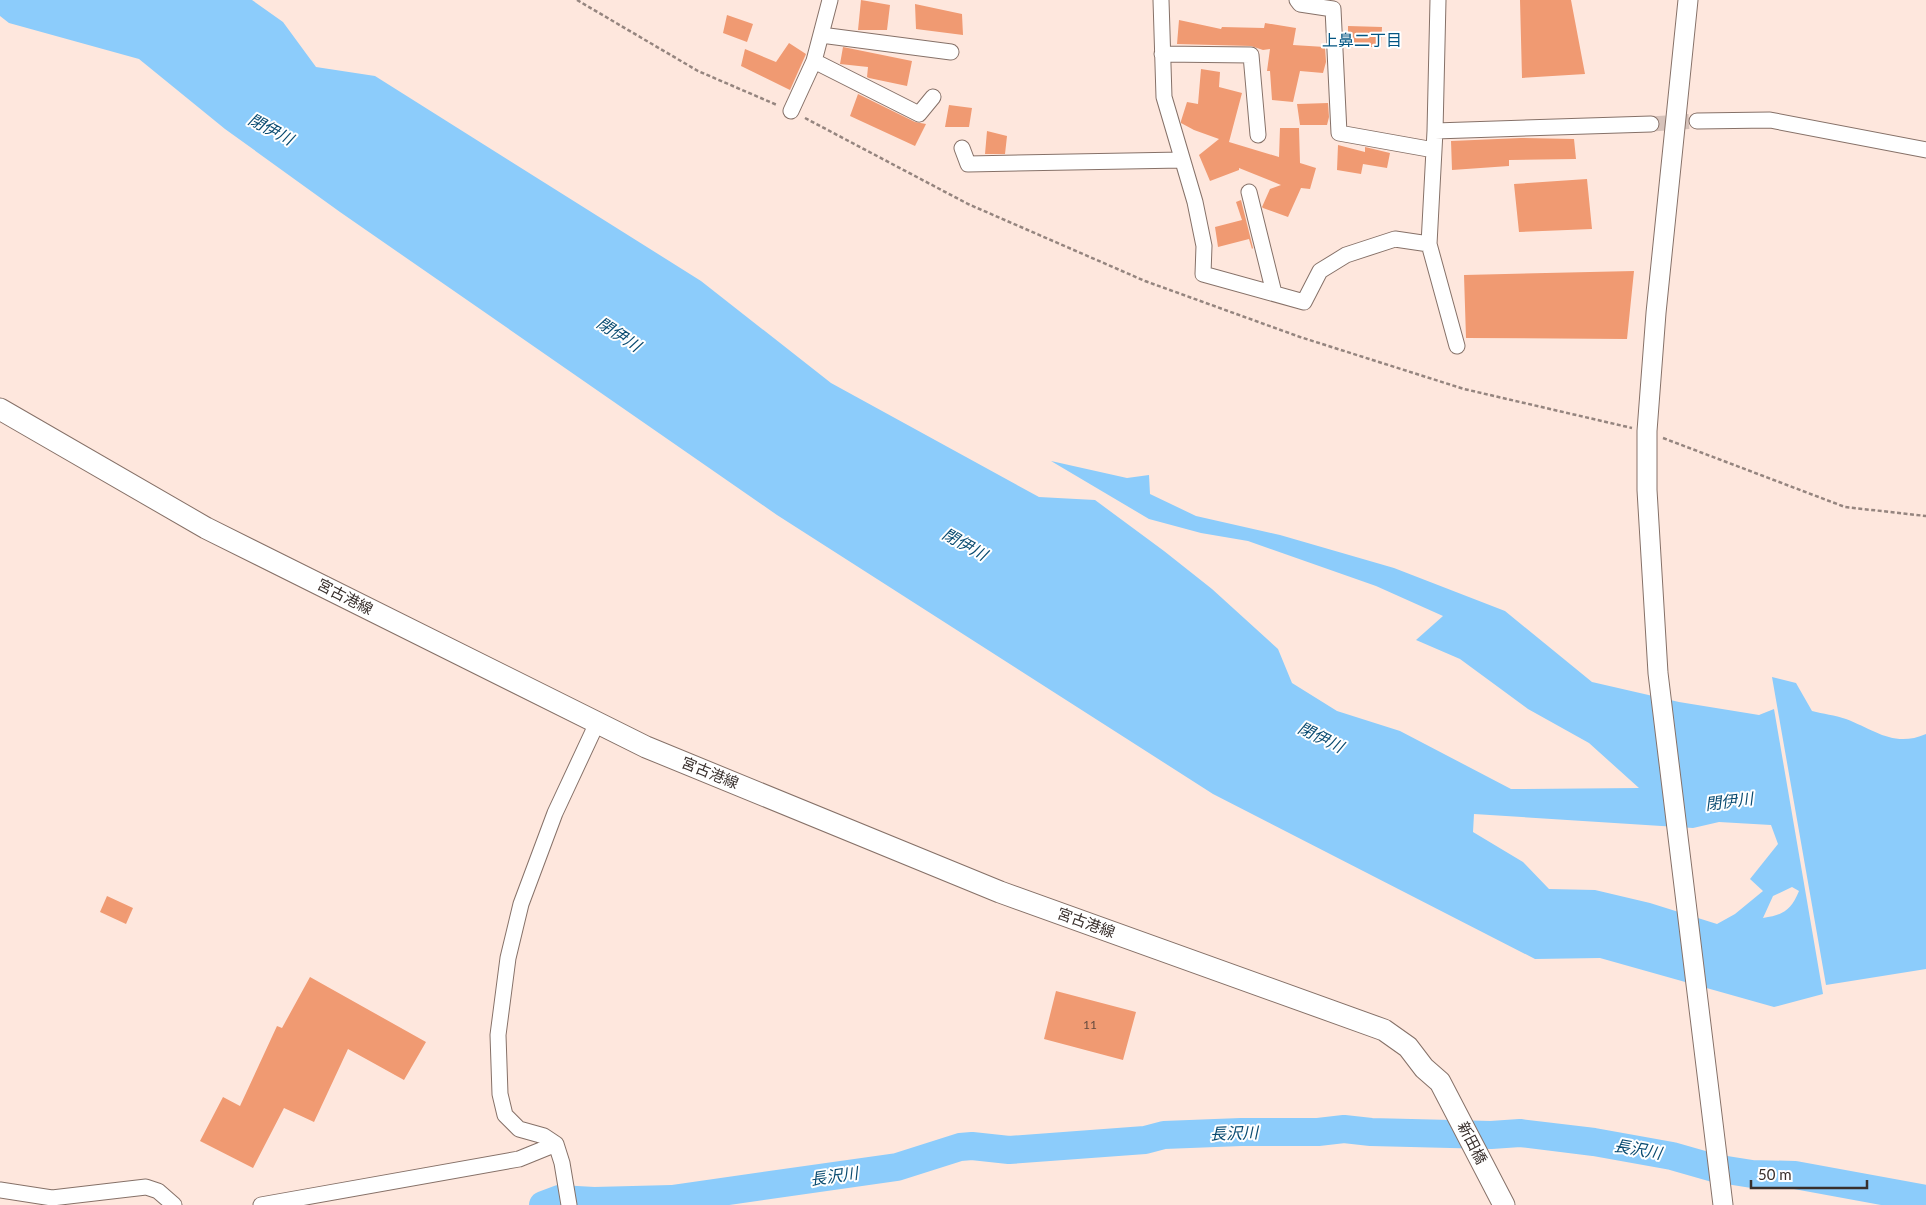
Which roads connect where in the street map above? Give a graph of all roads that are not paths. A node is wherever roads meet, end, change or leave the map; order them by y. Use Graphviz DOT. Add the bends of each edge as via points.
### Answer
graph roads {
  1 [pos="830,0"];
  2 [pos="1161,0"];
  3 [pos="1297,0"];
  4 [pos="1438,0"];
  5 [pos="1688,0"];
  6 [pos="821,35"];
  7 [pos="951,52"];
  8 [pos="1162,54"];
  9 [pos="814,61"];
  10 [pos="933,96"];
  11 [pos="791,111"];
  12 [pos="1697,121"];
  13 [pos="1651,124"];
  14 [pos="1435,131"];
  15 [pos="1258,135"];
  16 [pos="962,148"];
  17 [pos="1434,150"];
  18 [pos="1926,150"];
  19 [pos="1182,160"];
  20 [pos="1250,192"];
  21 [pos="1429,244"];
  22 [pos="1274,293"];
  23 [pos="1456,346"];
  24 [pos="0,409"];
  25 [pos="596,723"];
  26 [pos="1440,1082"];
  27 [pos="556,1144"];
  28 [pos="0,1190"];
  29 [pos="174,1205"];
  30 [pos="261,1205"];
  31 [pos="568,1205"];
  32 [pos="1504,1205"];
  33 [pos="1723,1205"];
  1 -- 6 [label="street"];
  2 -- 8 [label="street"];
  3 -- 17 [label="street" via="1300,4 1334,9 1339,133"];
  4 -- 14 [label="street"];
  5 -- 33 [label="street" via="1656,313 1647,460 1658,673"];
  6 -- 7 [label="street"];
  6 -- 9 [label="street"];
  8 -- 15 [label="street" via="1251,54"];
  8 -- 19 [label="street" via="1164,97"];
  9 -- 10 [label="street" via="919,114"];
  9 -- 11 [label="street"];
  12 -- 18 [label="street" via="1770,120"];
  13 -- 14 [label="street"];
  14 -- 17 [label="street"];
  16 -- 19 [label="street" via="968,164"];
  17 -- 21 [label="street"];
  19 -- 22 [label="street" via="1204,246 1203,274"];
  20 -- 22 [label="street"];
  21 -- 22 [label="street" via="1395,239 1346,254 1320,271 1304,302"];
  21 -- 23 [label="street"];
  24 -- 25 [label="main road, 宮古港線" via="206,528"];
  25 -- 26 [label="main road, 宮古港線" via="646,747 1000,892 1384,1030 1408,1047"];
  25 -- 27 [label="street" via="554,813 521,904 508,958 498,1035 500,1094 505,1115 519,1129 544,1136"];
  26 -- 32 [label="main road, 新田橋"];
  27 -- 30 [label="street" via="519,1159"];
  27 -- 31 [label="street"];
  28 -- 29 [label="street" via="52,1198 146,1187"];
}
